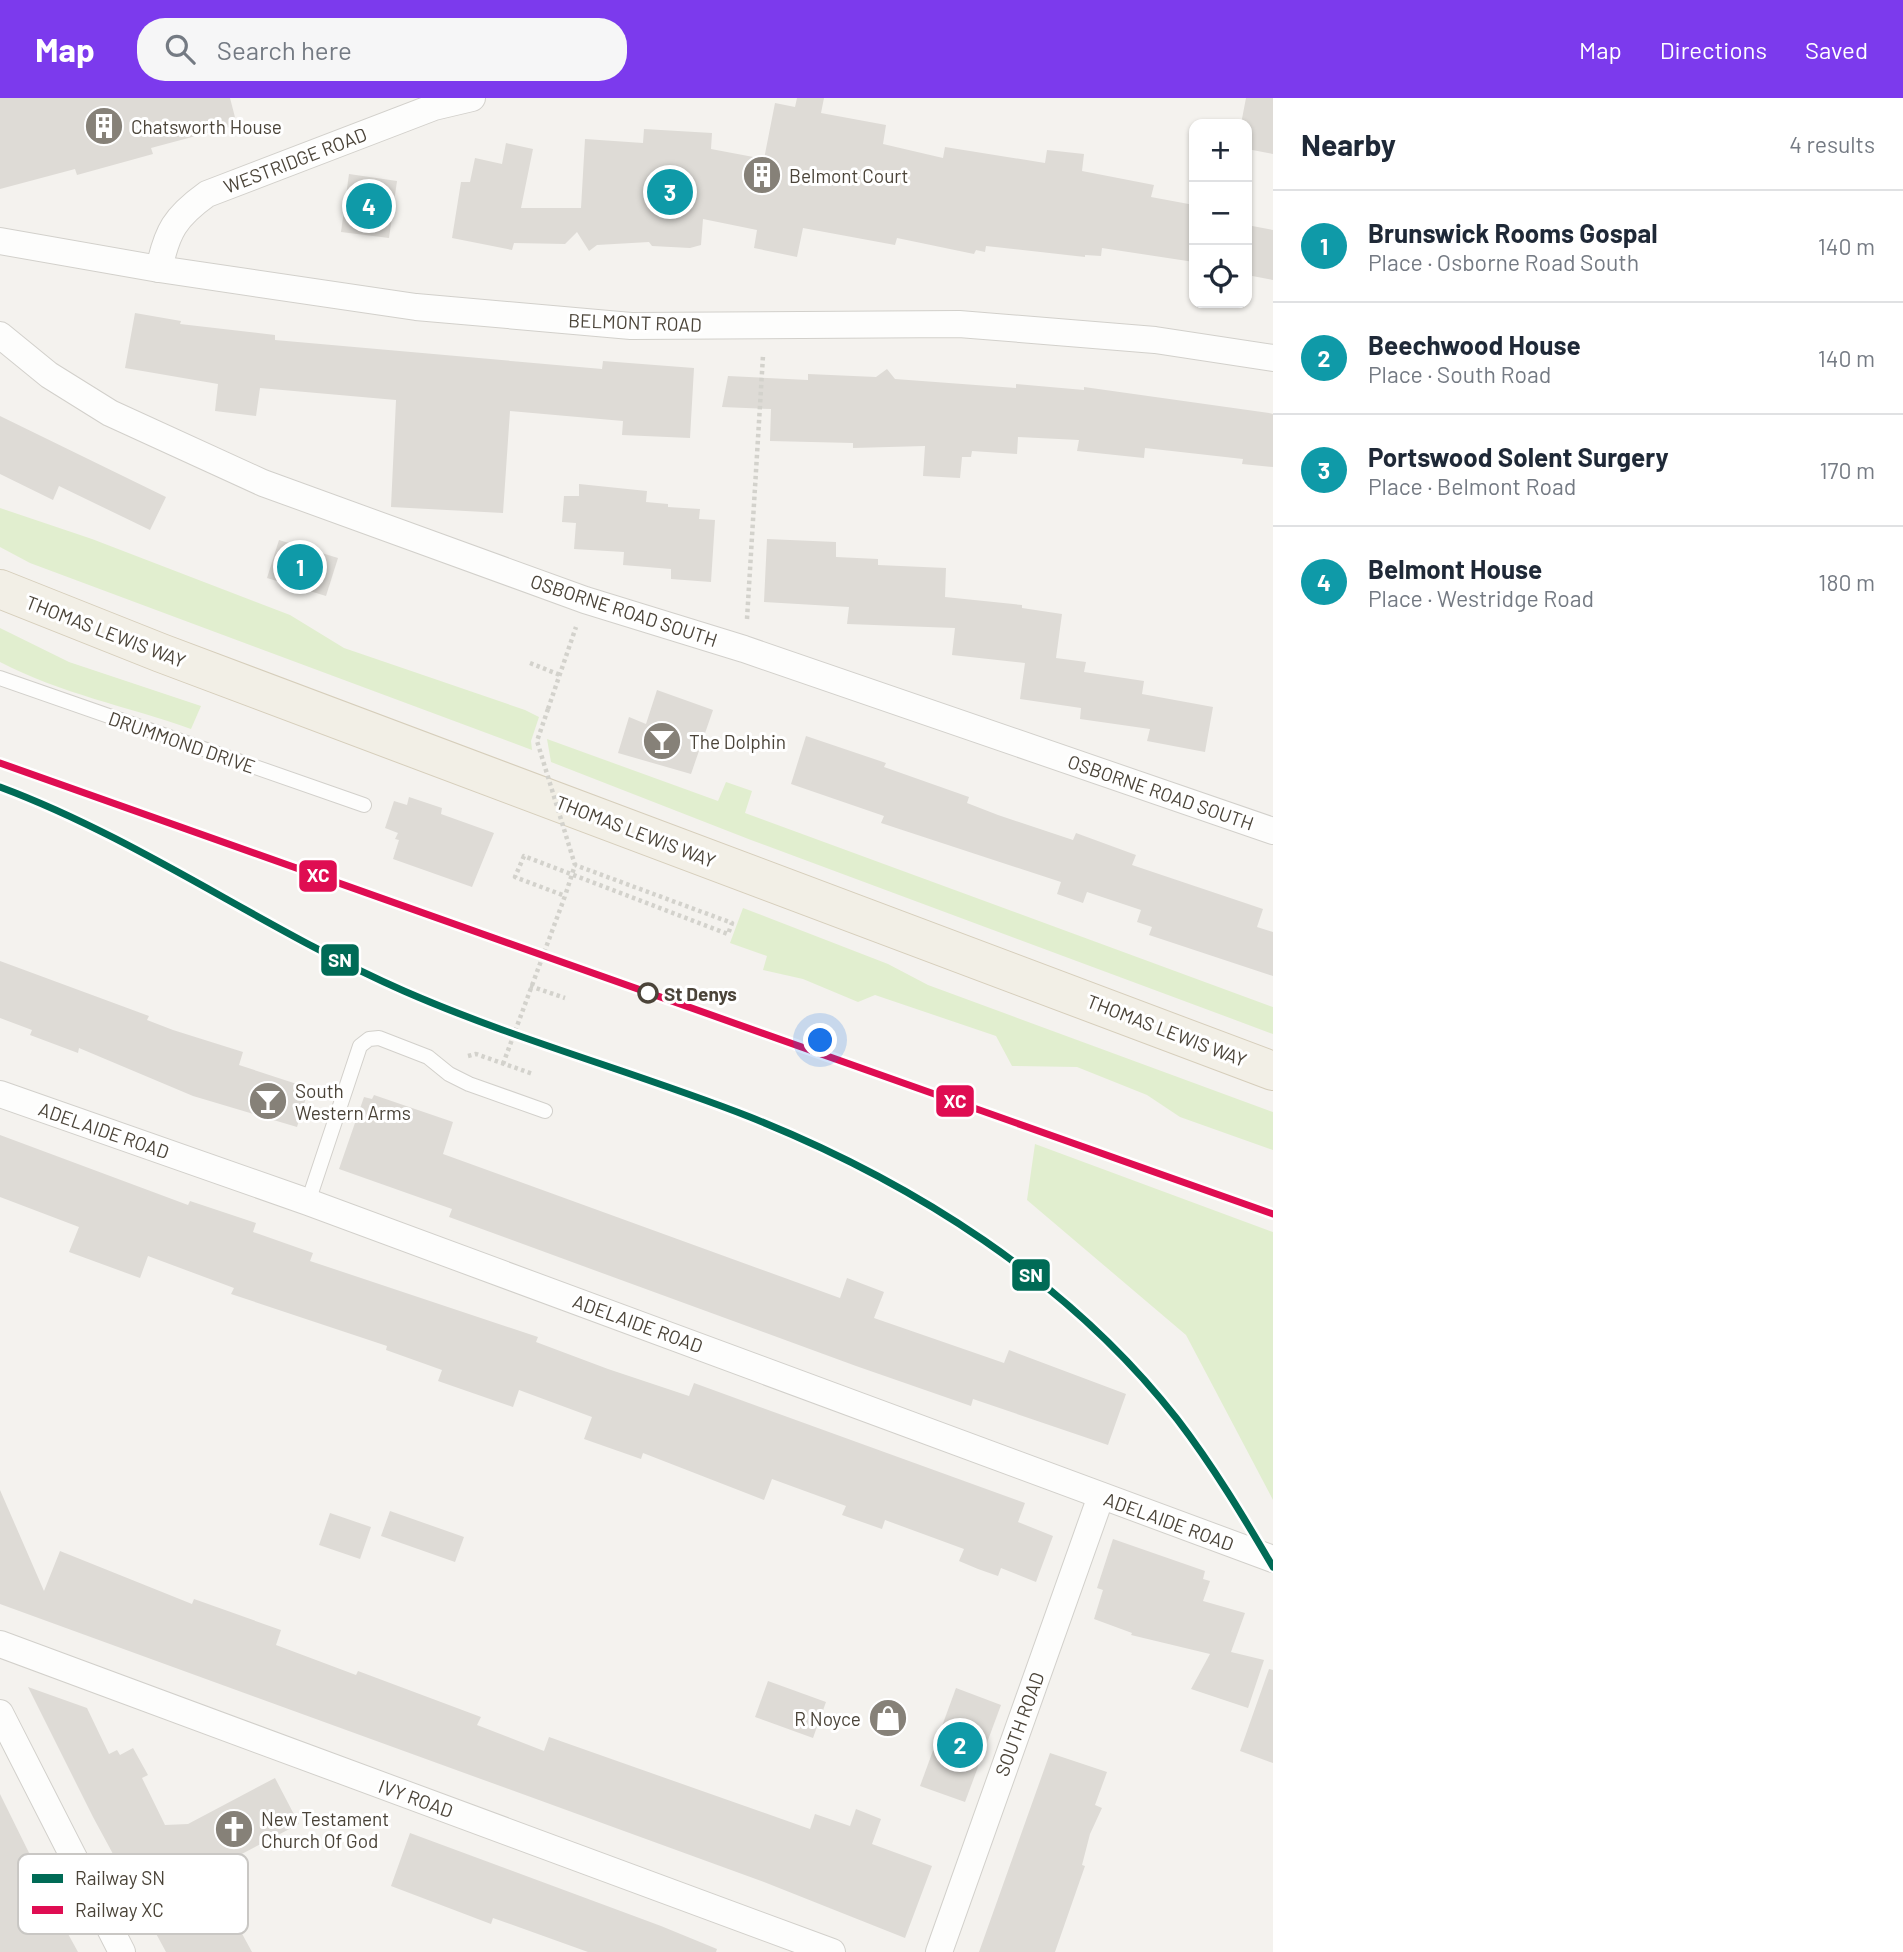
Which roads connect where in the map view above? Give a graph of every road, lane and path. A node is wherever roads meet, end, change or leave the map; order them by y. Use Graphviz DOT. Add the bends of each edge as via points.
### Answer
graph roads {
  1 [pos="472,98"];
  2 [pos="0,241"];
  3 [pos="159,269"];
  4 [pos="766,324"];
  5 [pos="0,335"];
  6 [pos="1273,358"];
  7 [pos="0,589"];
  8 [pos="585,600"];
  9 [pos="744,649"];
  10 [pos="530,663"];
  11 [pos="560,675"];
  12 [pos="0,678"];
  13 [pos="364,805"];
  14 [pos="1273,831"];
  15 [pos="575,864"];
  16 [pos="565,895"];
  17 [pos="530,986"];
  18 [pos="565,998"];
  19 [pos="476,1054"];
  20 [pos="503,1064"];
  21 [pos="1273,1071"];
  22 [pos="533,1074"];
  23 [pos="0,1094"];
  24 [pos="544,1111"];
  25 [pos="308,1202"];
  26 [pos="1101,1496"];
  27 [pos="1273,1559"];
  28 [pos="0,1644"];
  29 [pos="0,1713"];
  30 [pos="72,1854"];
  31 [pos="113,1934"];
  32 [pos="122,1952"];
  33 [pos="832,1952"];
  34 [pos="939,1952"];
  1 -- 3 [label="street, WESTRIDGE ROAD" via="434,107 207,194 173,224"];
  2 -- 3 [label="street, BELMONT ROAD"];
  3 -- 4 [label="street, BELMONT ROAD" via="443,309 631,326"];
  4 -- 6 [label="street, BELMONT ROAD" via="959,324 1155,340"];
  4 -- 9 [label="path"];
  5 -- 8 [label="street, OSBORNE ROAD SOUTH" via="49,375 110,413 263,483"];
  7 -- 21 [label="main road, THOMAS LEWIS WAY"];
  8 -- 9 [label="street, OSBORNE ROAD SOUTH"];
  8 -- 11 [label="path"];
  9 -- 14 [label="street, OSBORNE ROAD SOUTH"];
  10 -- 11 [label="path"];
  11 -- 15 [label="path, bridge" via="537,741"];
  12 -- 13 [label="lane, DRUMMOND DRIVE"];
  15 -- 16 [label="path, bridge"];
  15 -- 16 [label="path" via="732,923 728,934 524,856 515,877"];
  16 -- 17 [label="path"];
  17 -- 18 [label="path"];
  17 -- 20 [label="path"];
  19 -- 20 [label="path"];
  20 -- 22 [label="path"];
  23 -- 25 [label="street, ADELAIDE ROAD"];
  24 -- 25 [label="lane" via="470,1084 428,1057 379,1038 369,1039 360,1046"];
  25 -- 26 [label="street, ADELAIDE ROAD"];
  26 -- 27 [label="street, ADELAIDE ROAD"];
  26 -- 34 [label="street, SOUTH ROAD"];
  28 -- 33 [label="street, IVY ROAD"];
  29 -- 30 [label="street"];
  31 -- 32 [label="street"];
}
